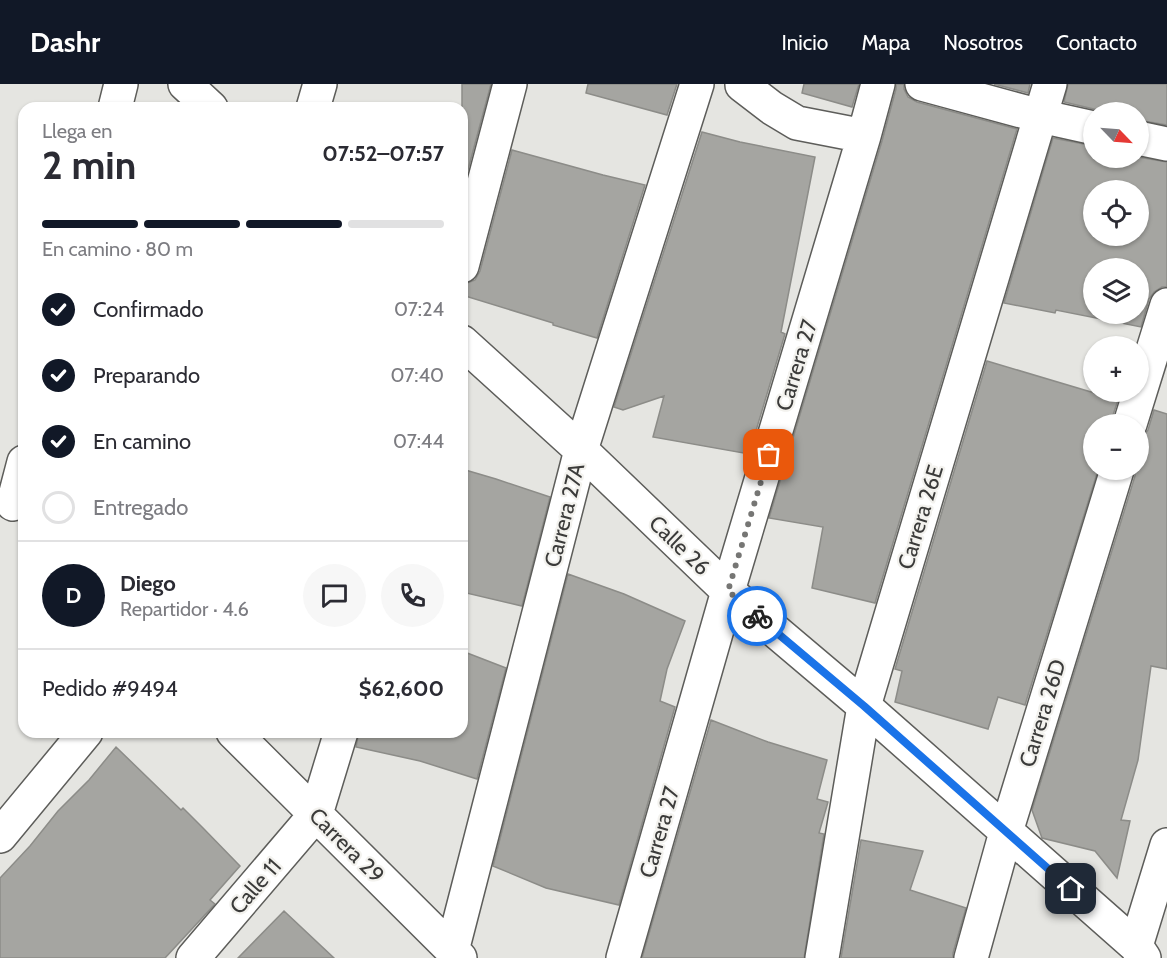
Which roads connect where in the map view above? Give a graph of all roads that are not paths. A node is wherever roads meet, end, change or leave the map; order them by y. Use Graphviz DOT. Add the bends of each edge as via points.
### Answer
graph roads {
  1 [pos="121,84"];
  2 [pos="185,84"];
  3 [pos="320,84"];
  4 [pos="510,84"];
  5 [pos="697,84"];
  6 [pos="742,84"];
  7 [pos="878,84"];
  8 [pos="922,84"];
  9 [pos="1050,84"];
  10 [pos="116,102"];
  11 [pos="204,102"];
  12 [pos="315,102"];
  13 [pos="1040,116"];
  14 [pos="1083,126"];
  15 [pos="864,136"];
  16 [pos="1149,140"];
  17 [pos="1167,144"];
  18 [pos="468,243"];
  19 [pos="1167,305"];
  20 [pos="468,347"];
  21 [pos="1134,414"];
  22 [pos="581,450"];
  23 [pos="1114,480"];
  24 [pos="18,483"];
  25 [pos="12,504"];
  26 [pos="728,591"];
  27 [pos="864,706"];
  28 [pos="81,738"];
  29 [pos="240,738"];
  30 [pos="339,738"];
  31 [pos="316,814"];
  32 [pos="1006,832"];
  33 [pos="0,836"];
  34 [pos="1167,844"];
  35 [pos="1140,952"];
  36 [pos="456,954"];
  37 [pos="193,958"];
  38 [pos="623,958"];
  39 [pos="822,958"];
  40 [pos="971,958"];
  1 -- 10 [label="street"];
  2 -- 11 [label="street"];
  3 -- 12 [label="street"];
  4 -- 18 [label="street"];
  5 -- 22 [label="street, Carrera 27A"];
  6 -- 15 [label="street" via="797,123"];
  7 -- 15 [label="street, Carrera 27"];
  8 -- 13 [label="street"];
  9 -- 13 [label="street, Carrera 26E"];
  13 -- 14 [label="street"];
  13 -- 27 [label="street, Carrera 26E"];
  15 -- 26 [label="street, Carrera 27"];
  16 -- 17 [label="street"];
  19 -- 21 [label="street"];
  20 -- 22 [label="street, Calle 26"];
  22 -- 26 [label="street, Calle 26"];
  22 -- 36 [label="street, Carrera 27A"];
  23 -- 32 [label="street, Carrera 26D"];
  24 -- 25 [label="street"];
  26 -- 27 [label="street, Calle 26"];
  26 -- 38 [label="street, Carrera 27"];
  27 -- 32 [label="street, Calle 26"];
  27 -- 39 [label="street, Carrera 26E"];
  28 -- 33 [label="street"];
  29 -- 31 [label="street, Carrera 29"];
  30 -- 31 [label="street"];
  31 -- 36 [label="street, Carrera 29"];
  31 -- 37 [label="street, Calle 11"];
  32 -- 35 [label="street, Calle 26"];
  32 -- 40 [label="street, Carrera 26D"];
  34 -- 35 [label="street"];
}
